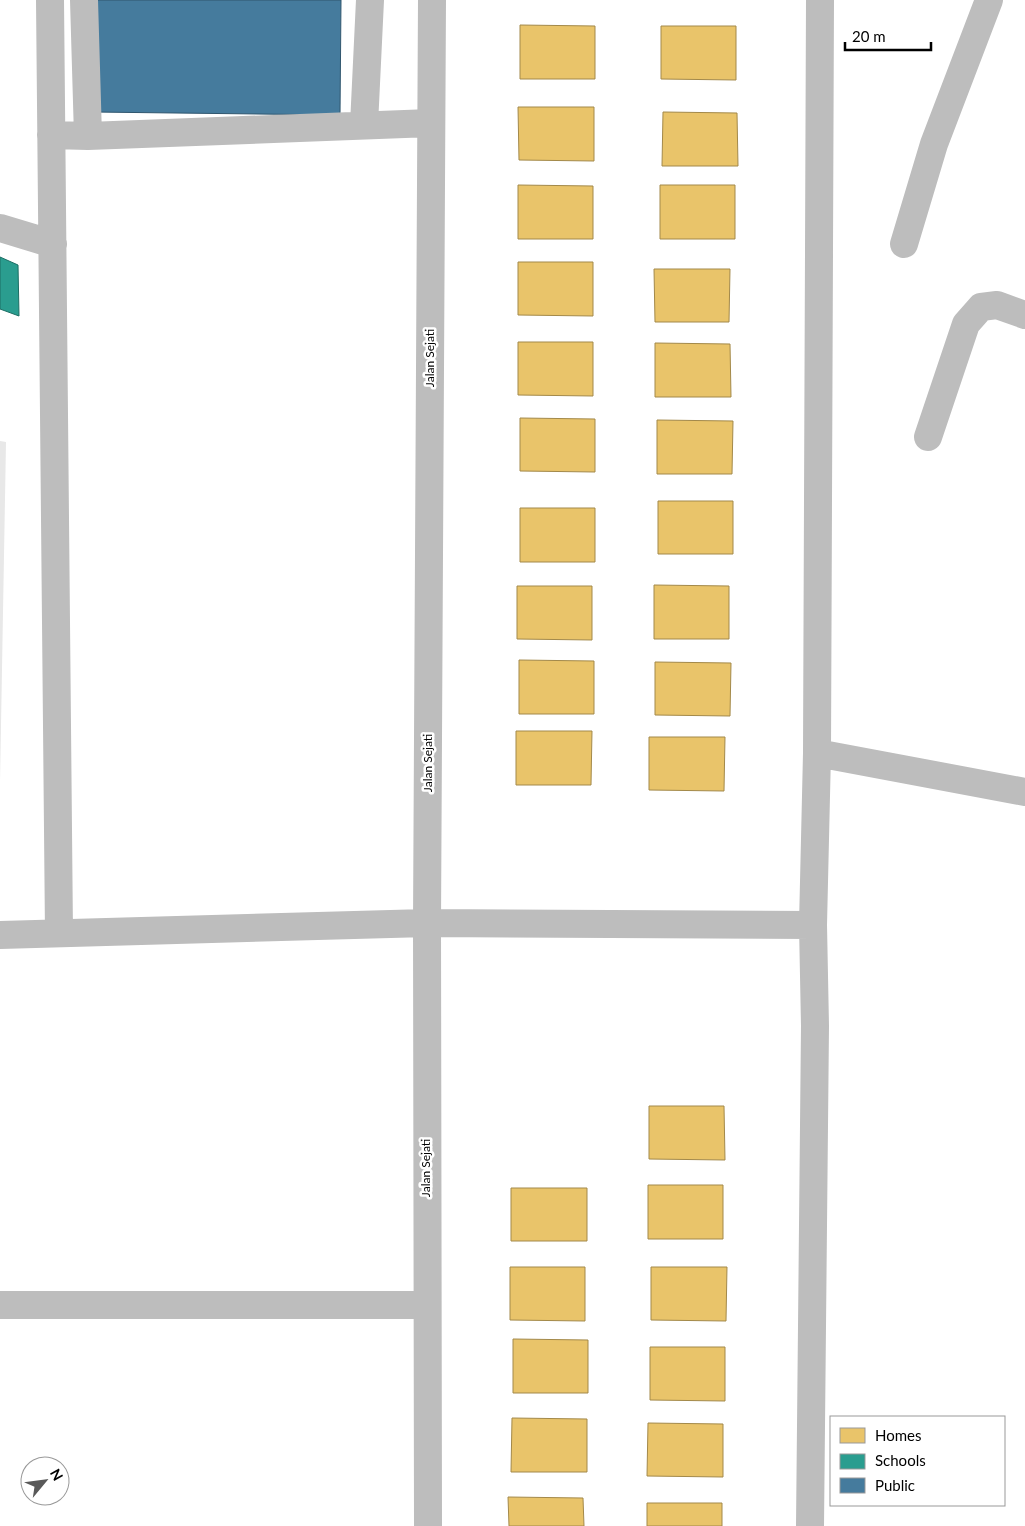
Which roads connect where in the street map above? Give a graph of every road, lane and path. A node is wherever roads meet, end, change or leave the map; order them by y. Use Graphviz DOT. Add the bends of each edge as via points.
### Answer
graph roads {
  1 [pos="50,0"];
  2 [pos="84,0"];
  3 [pos="370,0"];
  4 [pos="432,0"];
  5 [pos="820,0"];
  6 [pos="990,0"];
  7 [pos="431,122"];
  8 [pos="364,125"];
  9 [pos="51,134"];
  10 [pos="88,136"];
  11 [pos="0,228"];
  12 [pos="53,244"];
  13 [pos="904,244"];
  14 [pos="1025,315"];
  15 [pos="928,437"];
  16 [pos="818,753"];
  17 [pos="1025,792"];
  18 [pos="427,923"];
  19 [pos="812,925"];
  20 [pos="59,934"];
  21 [pos="0,935"];
  22 [pos="0,1305"];
  23 [pos="426,1305"];
  24 [pos="428,1526"];
  25 [pos="810,1526"];
  1 -- 9 [label="street"];
  2 -- 10 [label="street"];
  3 -- 8 [label="street"];
  4 -- 7 [label="street, Jalan Sejati"];
  5 -- 16 [label="street"];
  6 -- 13 [label="street" via="934,144"];
  7 -- 8 [label="street"];
  7 -- 18 [label="street, Jalan Sejati"];
  8 -- 10 [label="street"];
  9 -- 10 [label="street"];
  9 -- 12 [label="street"];
  11 -- 12 [label="street"];
  12 -- 20 [label="street"];
  14 -- 15 [label="street" via="997,305 981,307 966,324"];
  16 -- 17 [label="street"];
  16 -- 19 [label="street"];
  18 -- 19 [label="street"];
  18 -- 20 [label="street"];
  18 -- 23 [label="street, Jalan Sejati"];
  19 -- 25 [label="street" via="815,1035"];
  20 -- 21 [label="street"];
  22 -- 23 [label="street"];
  23 -- 24 [label="street, Jalan Sejati"];
}
